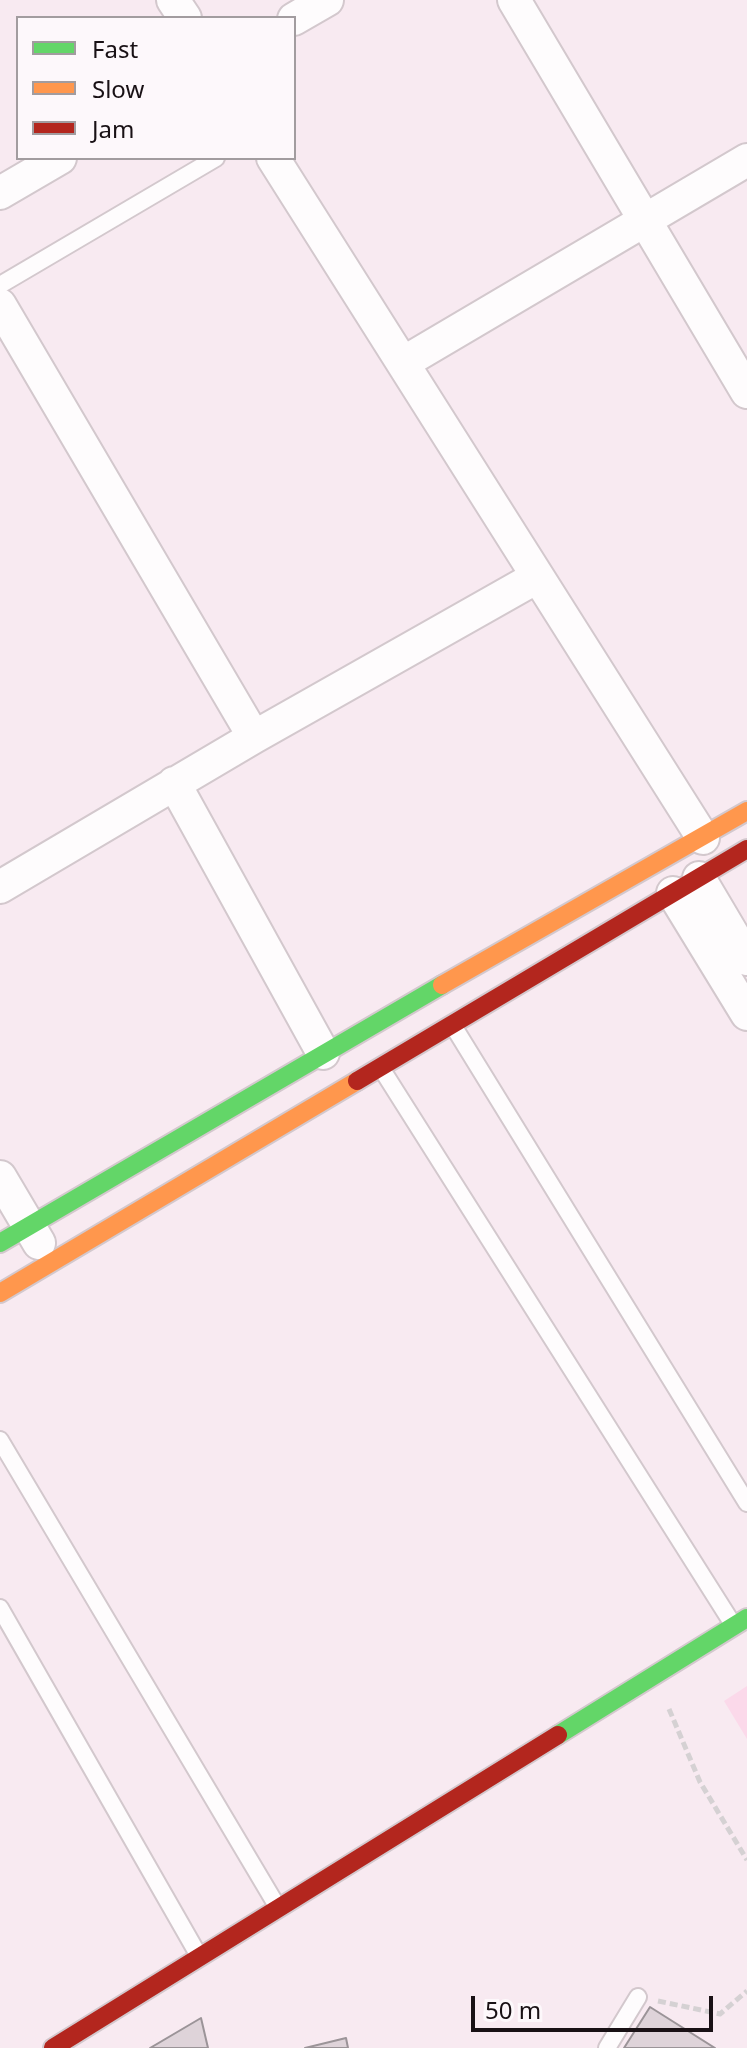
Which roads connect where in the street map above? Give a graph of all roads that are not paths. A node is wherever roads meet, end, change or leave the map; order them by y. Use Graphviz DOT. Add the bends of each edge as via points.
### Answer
graph roads {
  1 [pos="327,0"];
  2 [pos="514,0"];
  3 [pos="296,18"];
  4 [pos="57,160"];
  5 [pos="213,160"];
  6 [pos="274,160"];
  7 [pos="747,160"];
  8 [pos="0,193"];
  9 [pos="645,220"];
  10 [pos="0,285"];
  11 [pos="0,305"];
  12 [pos="403,363"];
  13 [pos="747,392"];
  14 [pos="537,577"];
  15 [pos="254,737"];
  16 [pos="174,783"];
  17 [pos="747,811"];
  18 [pos="703,838"];
  19 [pos="747,849"];
  20 [pos="686,885"];
  21 [pos="0,887"];
  22 [pos="747,959"];
  23 [pos="747,1014"];
  24 [pos="451,1024"];
  25 [pos="323,1053"];
  26 [pos="380,1066"];
  27 [pos="0,1177"];
  28 [pos="29,1226"];
  29 [pos="0,1243"];
  30 [pos="52,1264"];
  31 [pos="0,1293"];
  32 [pos="0,1440"];
  33 [pos="747,1503"];
  34 [pos="0,1608"];
  35 [pos="741,1622"];
  36 [pos="278,1908"];
  37 [pos="200,1957"];
  38 [pos="638,1997"];
  39 [pos="53,2048"];
  40 [pos="607,2048"];
  1 -- 3 [label="street"];
  2 -- 9 [label="street"];
  4 -- 8 [label="street"];
  5 -- 10 [label="lane"];
  6 -- 12 [label="street"];
  7 -- 9 [label="street"];
  9 -- 12 [label="street"];
  9 -- 13 [label="street"];
  11 -- 15 [label="street"];
  12 -- 14 [label="street"];
  14 -- 15 [label="street"];
  14 -- 18 [label="street"];
  15 -- 16 [label="street"];
  16 -- 21 [label="street"];
  16 -- 25 [label="street"];
  17 -- 18 [label="street"];
  18 -- 25 [label="street"];
  19 -- 20 [label="street"];
  20 -- 22 [label="street"];
  20 -- 23 [label="street"];
  20 -- 24 [label="street"];
  24 -- 26 [label="street"];
  24 -- 33 [label="lane"];
  25 -- 28 [label="street"];
  26 -- 30 [label="street"];
  26 -- 35 [label="lane"];
  27 -- 28 [label="street"];
  28 -- 29 [label="street"];
  28 -- 30 [label="street"];
  30 -- 31 [label="street"];
  32 -- 36 [label="lane"];
  34 -- 37 [label="lane"];
  35 -- 36 [label="street"];
  36 -- 37 [label="street"];
  37 -- 39 [label="street"];
  38 -- 40 [label="lane"];
}
